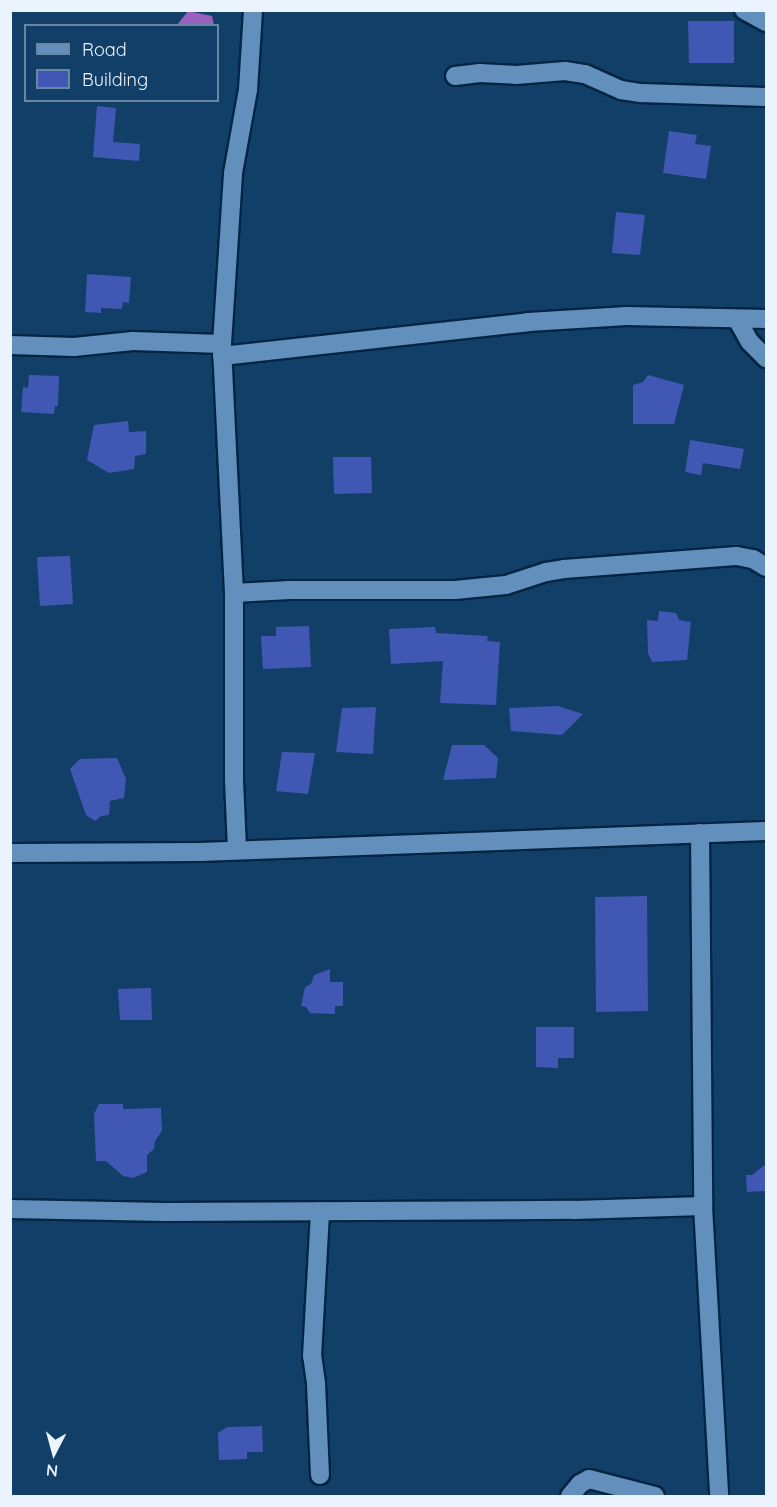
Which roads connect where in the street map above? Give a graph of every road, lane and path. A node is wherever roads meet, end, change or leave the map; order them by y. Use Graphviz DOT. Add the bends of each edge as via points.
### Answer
graph roads {
  1 [pos="253,10"];
  2 [pos="744,10"];
  3 [pos="766,22"];
  4 [pos="455,76"];
  5 [pos="766,97"];
  6 [pos="737,319"];
  7 [pos="766,319"];
  8 [pos="10,345"];
  9 [pos="222,350"];
  10 [pos="766,357"];
  11 [pos="766,567"];
  12 [pos="234,593"];
  13 [pos="766,831"];
  14 [pos="700,833"];
  15 [pos="237,849"];
  16 [pos="10,853"];
  17 [pos="703,1206"];
  18 [pos="10,1209"];
  19 [pos="320,1211"];
  20 [pos="320,1475"];
  21 [pos="570,1497"];
  22 [pos="655,1497"];
  23 [pos="719,1497"];
  1 -- 9 [label="street" via="248,90 233,172"];
  2 -- 3 [label="street"];
  4 -- 5 [label="street" via="565,71 641,93"];
  6 -- 7 [label="street"];
  6 -- 9 [label="street" via="627,316"];
  6 -- 10 [label="street" via="750,342"];
  8 -- 9 [label="street" via="74,347 133,342"];
  9 -- 12 [label="street"];
  11 -- 12 [label="street" via="737,556 564,569 506,585 455,590"];
  12 -- 15 [label="street"];
  13 -- 14 [label="street"];
  14 -- 15 [label="street"];
  14 -- 17 [label="street"];
  15 -- 16 [label="street"];
  17 -- 19 [label="street"];
  17 -- 23 [label="street"];
  18 -- 19 [label="street"];
  19 -- 20 [label="street" via="312,1356"];
  21 -- 22 [label="street" via="589,1479"];
}
